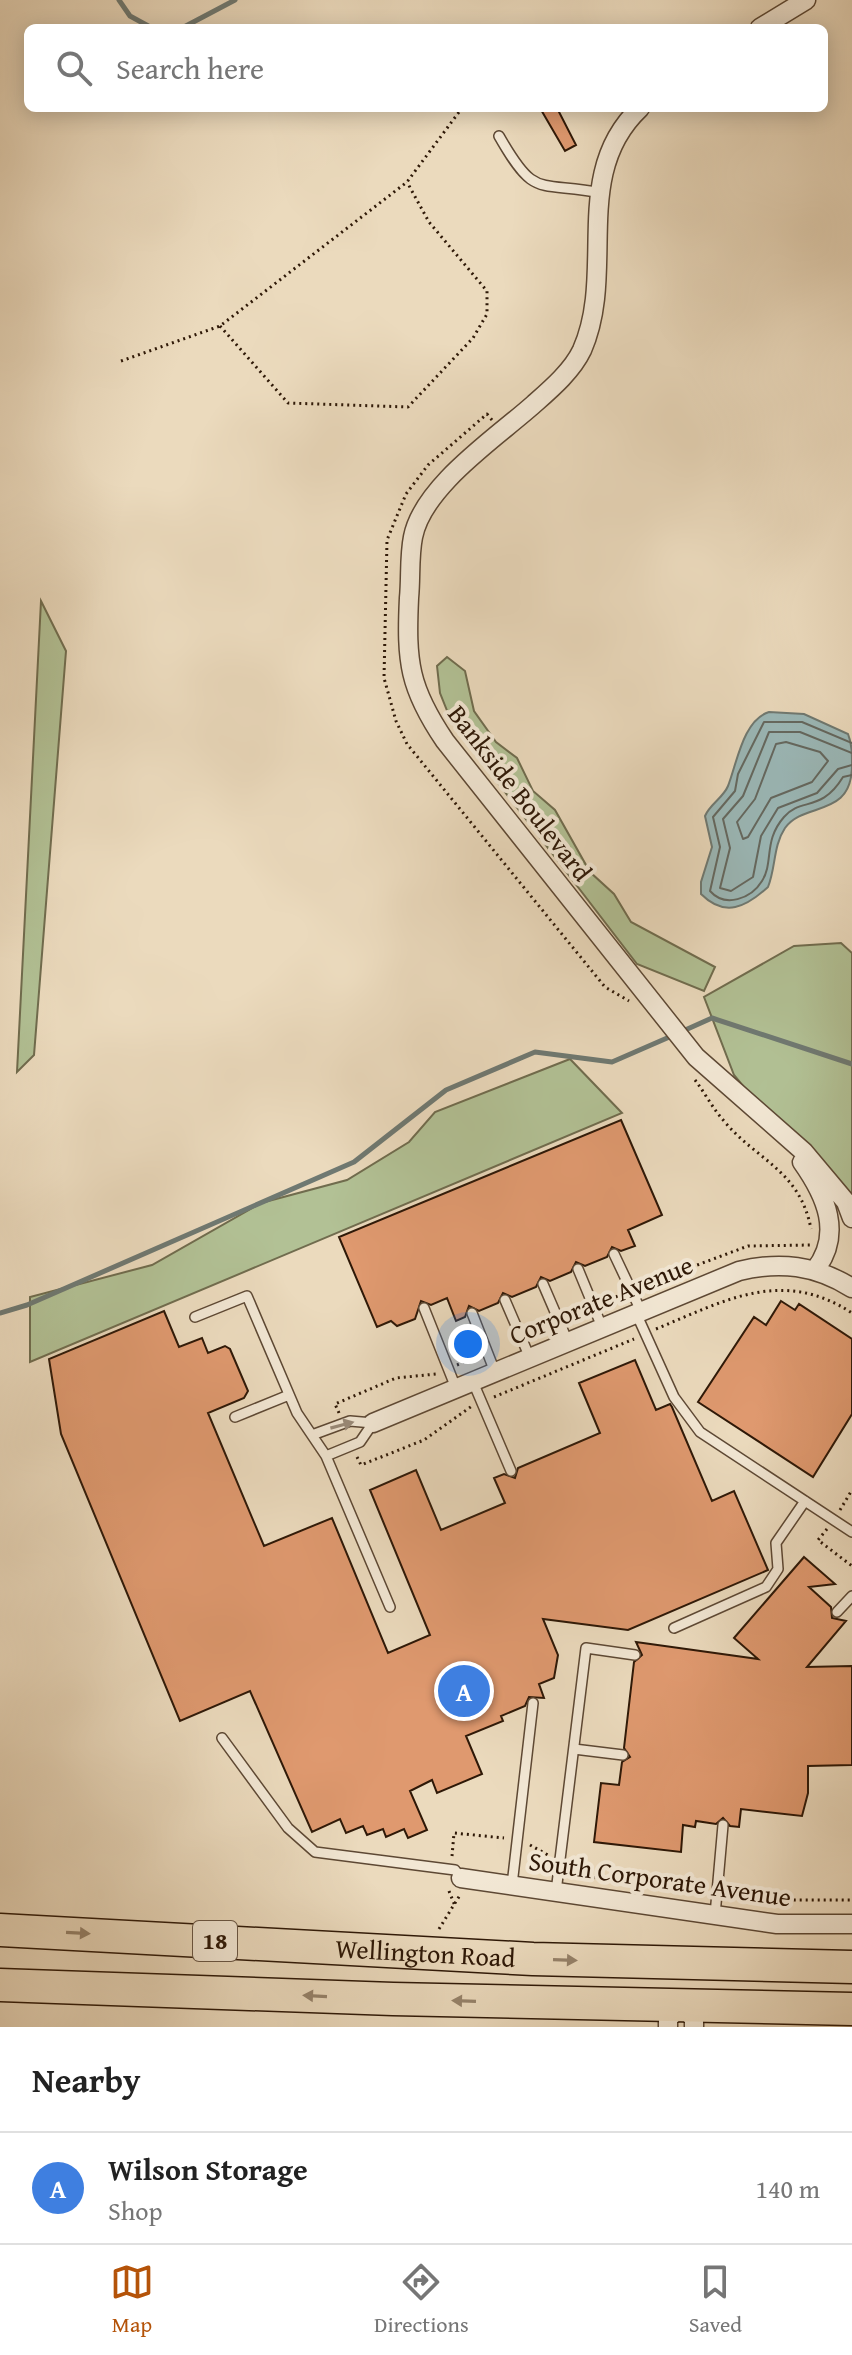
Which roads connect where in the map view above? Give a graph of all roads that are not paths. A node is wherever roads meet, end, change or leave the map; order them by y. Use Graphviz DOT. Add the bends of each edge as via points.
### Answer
graph roads {
  1 [pos="806,0"];
  2 [pos="767,24"];
  3 [pos="636,112"];
  4 [pos="499,136"];
  5 [pos="601,193"];
  6 [pos="779,1130"];
  7 [pos="852,1218"];
  8 [pos="614,1254"];
  9 [pos="852,1265"];
  10 [pos="578,1269"];
  11 [pos="815,1270"];
  12 [pos="543,1284"];
  13 [pos="849,1286"];
  14 [pos="505,1300"];
  15 [pos="424,1308"];
  16 [pos="638,1312"];
  17 [pos="472,1313"];
  18 [pos="195,1317"];
  19 [pos="602,1327"];
  20 [pos="568,1342"];
  21 [pos="530,1358"];
  22 [pos="495,1372"];
  23 [pos="465,1384"];
  24 [pos="289,1395"];
  25 [pos="235,1417"];
  26 [pos="373,1423"];
  27 [pos="312,1435"];
  28 [pos="326,1456"];
  29 [pos="511,1471"];
  30 [pos="805,1501"];
  31 [pos="852,1532"];
  32 [pos="852,1596"];
  33 [pos="390,1607"];
  34 [pos="837,1612"];
  35 [pos="674,1628"];
  36 [pos="635,1655"];
  37 [pos="533,1703"];
  38 [pos="222,1738"];
  39 [pos="574,1749"];
  40 [pos="623,1755"];
  41 [pos="723,1825"];
  42 [pos="456,1874"];
  43 [pos="512,1885"];
  44 [pos="556,1892"];
  45 [pos="715,1915"];
  46 [pos="852,1924"];
  47 [pos="0,1930"];
  48 [pos="683,1965"];
  49 [pos="852,1967"];
  50 [pos="54,1984"];
  51 [pos="0,1985"];
  52 [pos="0,2000"];
  53 [pos="838,2009"];
  54 [pos="682,2020"];
  55 [pos="743,2027"];
  1 -- 2 [label="street"];
  3 -- 5 [label="street, Bankside Boulevard" via="621,126 604,158"];
  4 -- 5 [label="lane" via="534,185"];
  5 -- 6 [label="street, Bankside Boulevard" via="591,325 580,353 553,387 429,500 413,536 407,637 412,681 445,741 694,1066"];
  6 -- 7 [label="street, Bankside Boulevard" via="826,1175"];
  6 -- 11 [label="street, Bankside Boulevard" via="812,1176 827,1209 829,1247"];
  8 -- 16 [label="lane"];
  9 -- 13 [label="street"];
  10 -- 19 [label="lane"];
  11 -- 13 [label="street, Corporate Avenue"];
  11 -- 16 [label="street, Corporate Avenue" via="783,1265 748,1269"];
  12 -- 20 [label="lane"];
  14 -- 21 [label="lane"];
  15 -- 23 [label="lane"];
  16 -- 19 [label="street, Corporate Avenue"];
  16 -- 30 [label="lane" via="674,1397 700,1432"];
  17 -- 22 [label="lane"];
  18 -- 24 [label="lane" via="247,1296"];
  19 -- 20 [label="street, Corporate Avenue"];
  20 -- 21 [label="street, Corporate Avenue"];
  21 -- 22 [label="street, Corporate Avenue"];
  22 -- 23 [label="street, Corporate Avenue"];
  23 -- 26 [label="street, Corporate Avenue"];
  23 -- 29 [label="lane"];
  24 -- 25 [label="lane"];
  24 -- 27 [label="lane"];
  27 -- 26 [label="lane, one-way" via="350,1421"];
  26 -- 28 [label="lane" via="360,1442"];
  27 -- 28 [label="lane"];
  28 -- 33 [label="lane"];
  30 -- 31 [label="lane"];
  30 -- 35 [label="lane" via="776,1543 778,1569 766,1587"];
  32 -- 34 [label="lane"];
  36 -- 39 [label="lane" via="586,1648"];
  37 -- 43 [label="lane"];
  38 -- 42 [label="lane" via="288,1828 315,1852"];
  39 -- 40 [label="lane"];
  39 -- 44 [label="lane"];
  41 -- 45 [label="lane"];
  42 -- 43 [label="street, South Corporate Avenue"];
  43 -- 44 [label="street, South Corporate Avenue"];
  44 -- 45 [label="street, South Corporate Avenue"];
  45 -- 46 [label="street, South Corporate Avenue" via="777,1924"];
  47 -- 48 [label="highway, Wellington Road / 18, one-way"];
  48 -- 49 [label="highway, Wellington Road / 18"];
  48 -- 54 [label="highway"];
  50 -- 51 [label="highway, Wellington Road / 18"];
  50 -- 52 [label="highway"];
  54 -- 50 [label="highway, Wellington Road / 18, one-way"];
  53 -- 54 [label="highway, Wellington Road / 18"];
  53 -- 55 [label="highway" via="779,2016"];
}
